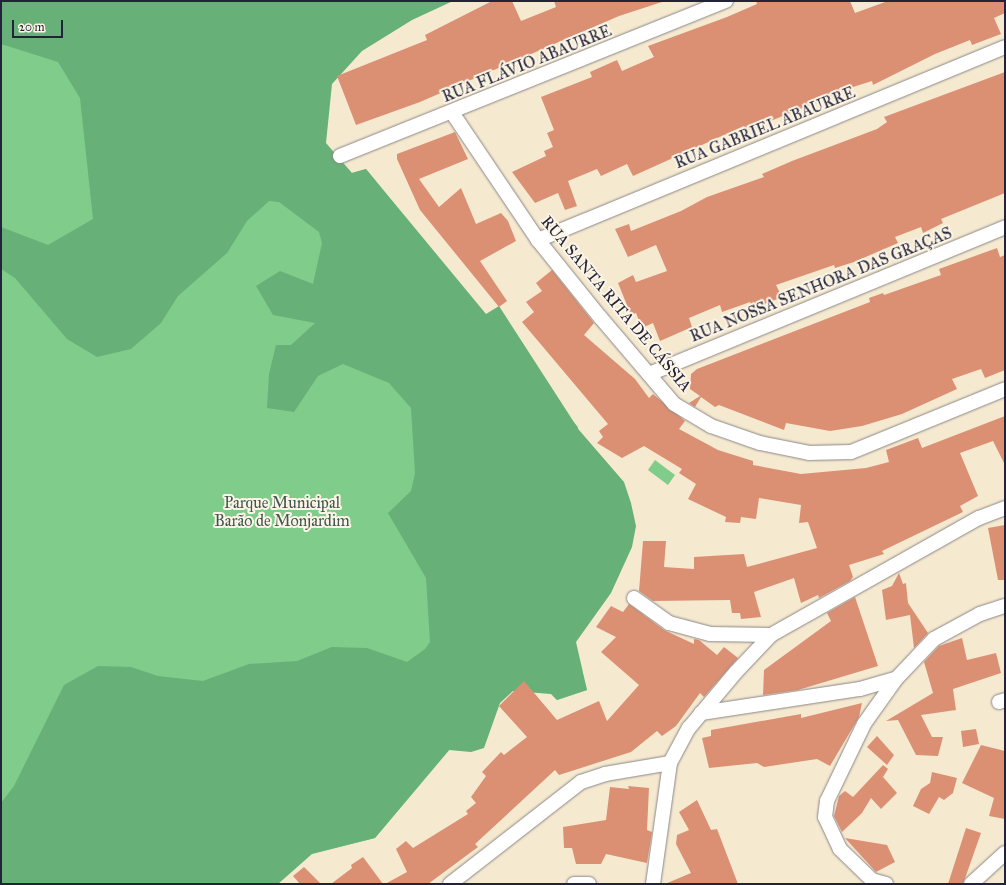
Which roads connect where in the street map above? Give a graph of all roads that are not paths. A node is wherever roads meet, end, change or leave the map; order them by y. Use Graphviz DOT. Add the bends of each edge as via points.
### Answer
graph roads {
  1 [pos="726,1"];
  2 [pos="1005,48"];
  3 [pos="453,114"];
  4 [pos="340,156"];
  5 [pos="1005,227"];
  6 [pos="538,240"];
  7 [pos="649,374"];
  8 [pos="1005,389"];
  9 [pos="1005,508"];
  10 [pos="634,598"];
  11 [pos="1005,606"];
  12 [pos="771,635"];
  13 [pos="896,679"];
  14 [pos="701,713"];
  15 [pos="670,763"];
  16 [pos="1005,853"];
  17 [pos="450,884"];
  18 [pos="574,884"];
  19 [pos="589,884"];
  20 [pos="654,884"];
  21 [pos="886,884"];
  22 [pos="971,884"];
  1 -- 3 [label="street, RUA FLÁVIO ABAURRE"];
  2 -- 6 [label="street, RUA GABRIEL ABAURRE"];
  3 -- 4 [label="street, RUA FLÁVIO ABAURRE"];
  3 -- 6 [label="street, RUA SANTA RITA DE CÁSSIA"];
  5 -- 7 [label="street, RUA NOSSA SENHORA DAS GRAÇAS"];
  6 -- 7 [label="street, RUA SANTA RITA DE CÁSSIA"];
  7 -- 8 [label="street, RUA SANTA RITA DE CÁSSIA" via="674,404 711,426 760,443 809,453 851,452"];
  9 -- 12 [label="street" via="979,518"];
  10 -- 12 [label="street" via="669,623 710,634"];
  11 -- 13 [label="street" via="980,614 934,638"];
  12 -- 14 [label="street"];
  13 -- 14 [label="street" via="860,689"];
  13 -- 21 [label="street" via="864,724 828,801 825,817 845,854 872,880"];
  14 -- 15 [label="street" via="682,738"];
  15 -- 17 [label="street" via="605,774 581,782"];
  15 -- 20 [label="street"];
  16 -- 22 [label="street"];
  18 -- 19 [label="street"];
}
